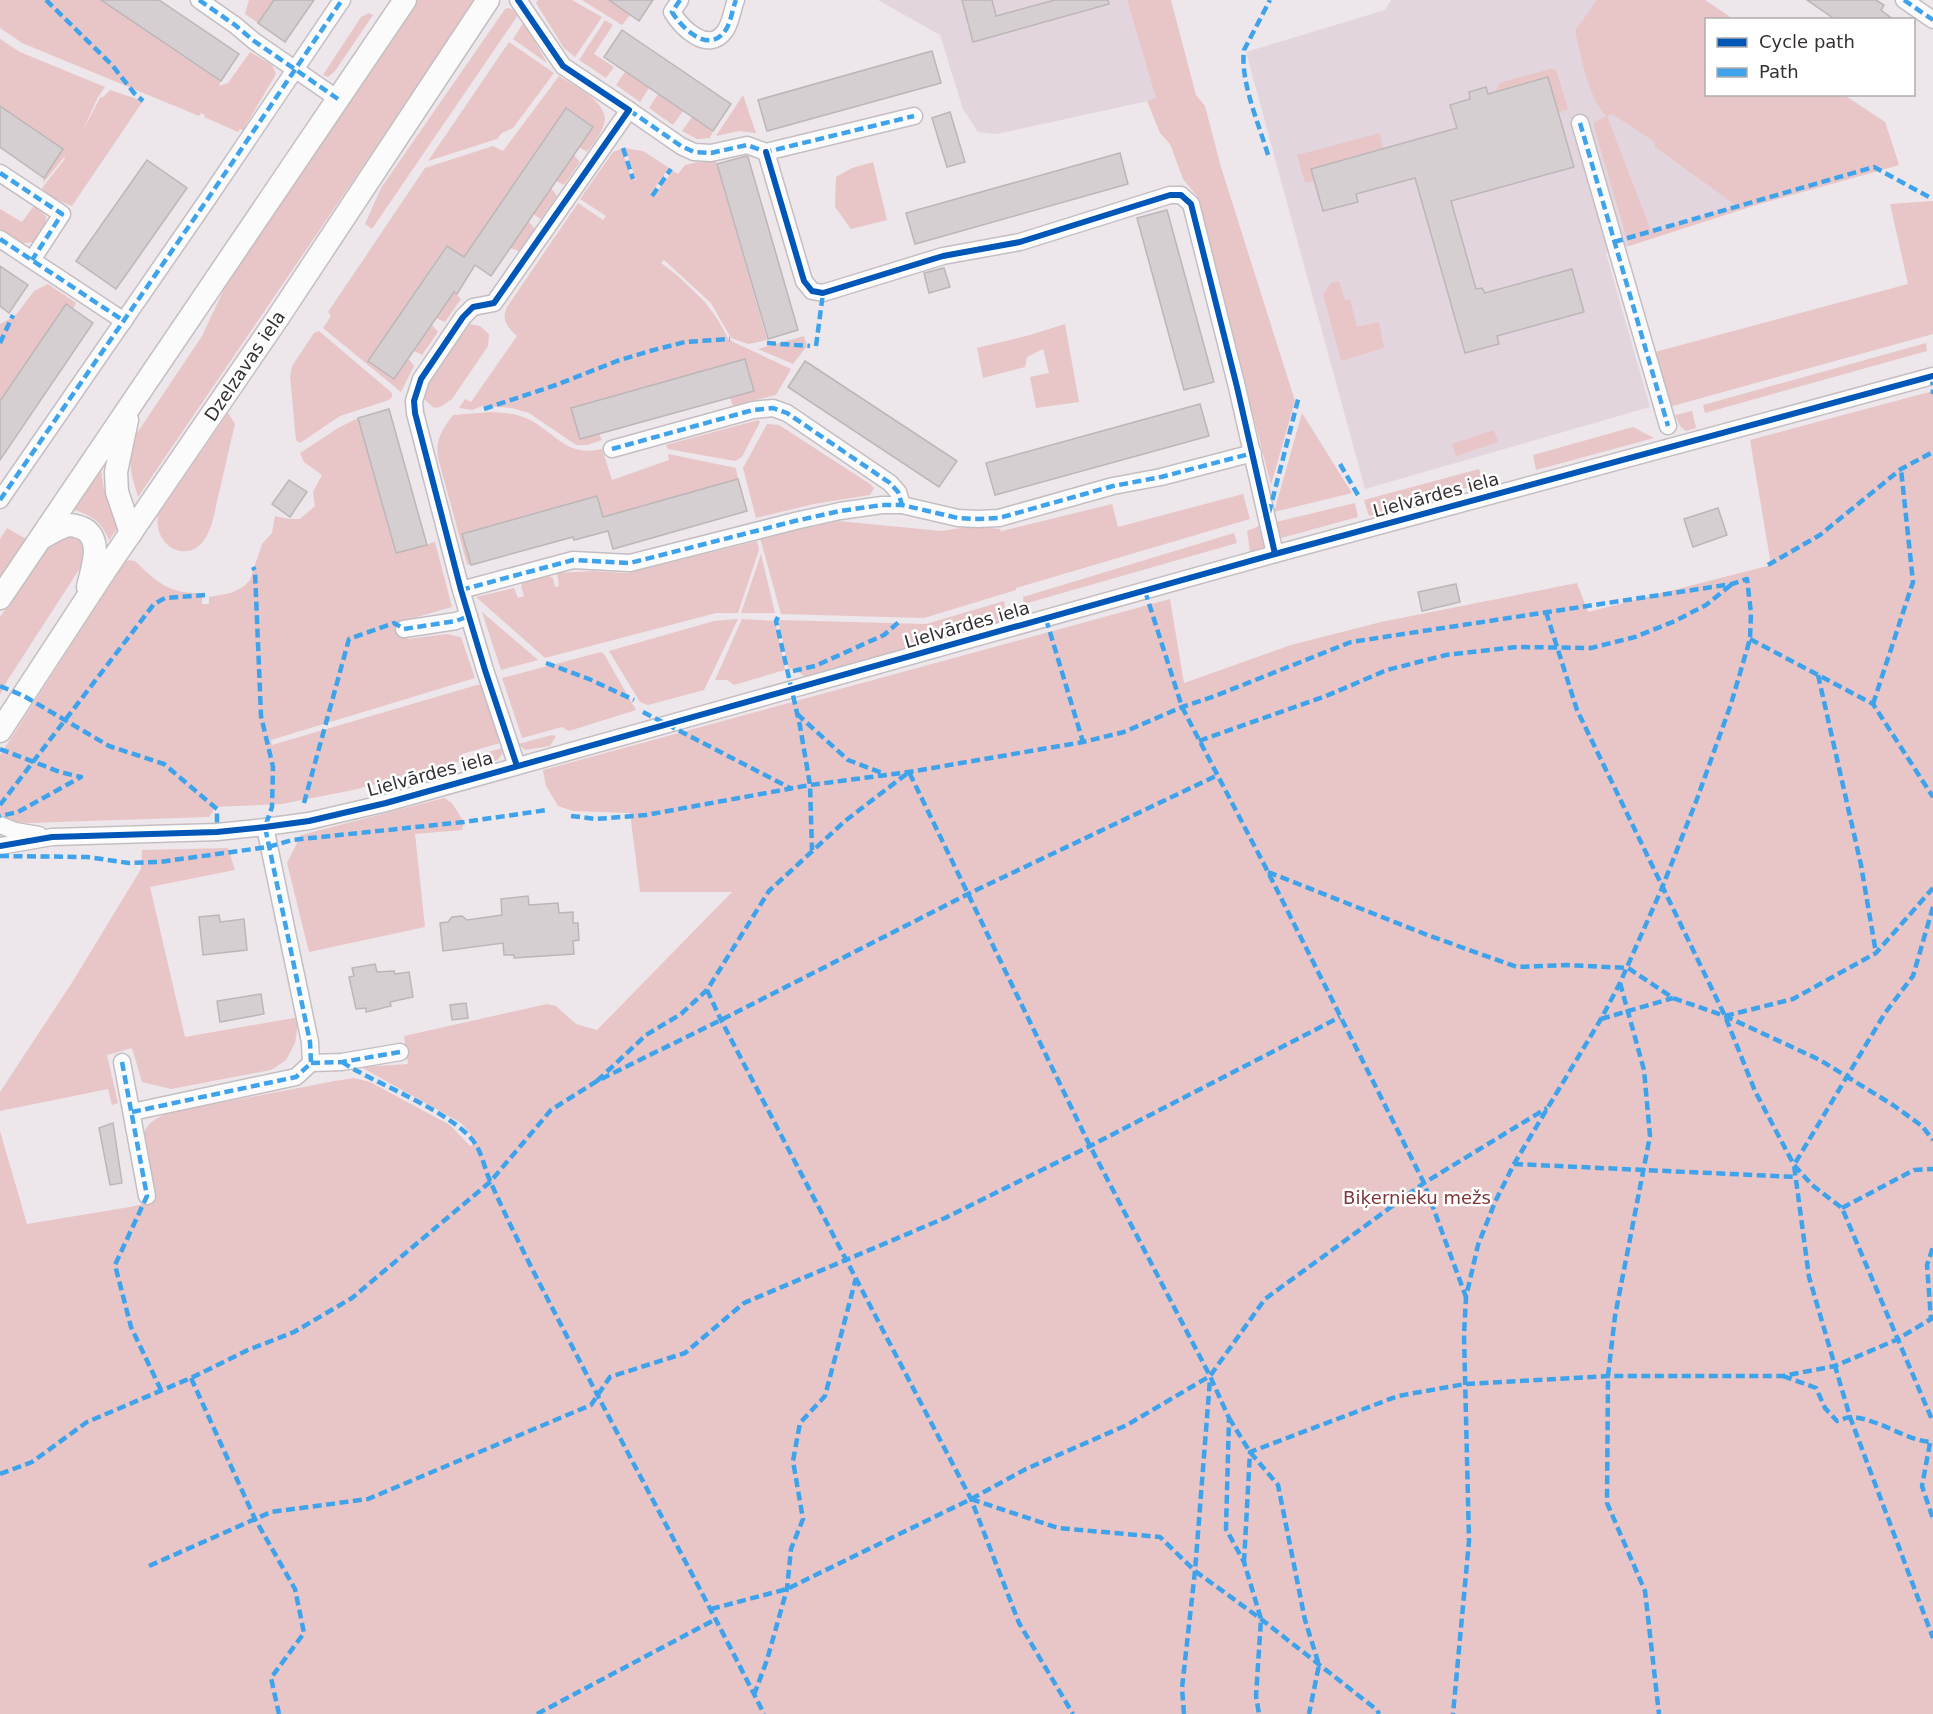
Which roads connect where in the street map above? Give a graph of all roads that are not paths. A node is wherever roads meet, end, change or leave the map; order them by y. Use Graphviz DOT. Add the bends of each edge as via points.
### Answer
graph roads {
  1 [pos="199,0"];
  2 [pos="342,0"];
  3 [pos="405,0"];
  4 [pos="488,0"];
  5 [pos="518,0"];
  6 [pos="680,0"];
  7 [pos="736,0"];
  8 [pos="1904,0"];
  9 [pos="1933,20"];
  10 [pos="295,70"];
  11 [pos="338,99"];
  12 [pos="629,110"];
  13 [pos="914,116"];
  14 [pos="1580,123"];
  15 [pos="766,152"];
  16 [pos="0,173"];
  17 [pos="0,239"];
  18 [pos="32,260"];
  19 [pos="124,321"];
  20 [pos="1933,375"];
  21 [pos="132,404"];
  22 [pos="1668,426"];
  23 [pos="612,449"];
  24 [pos="1253,453"];
  25 [pos="0,500"];
  26 [pos="902,506"];
  27 [pos="130,533"];
  28 [pos="41,538"];
  29 [pos="1275,554"];
  30 [pos="461,590"];
  31 [pos="0,598"];
  32 [pos="86,600"];
  33 [pos="469,616"];
  34 [pos="404,629"];
  35 [pos="0,731"];
  36 [pos="517,766"];
  37 [pos="0,825"];
  38 [pos="265,828"];
  39 [pos="52,837"];
  40 [pos="0,846"];
  41 [pos="400,1052"];
  42 [pos="122,1062"];
  43 [pos="311,1063"];
  44 [pos="132,1112"];
  45 [pos="147,1196"];
  1 -- 10 [label="street"];
  2 -- 10 [label="street"];
  3 -- 11 [label="main road"];
  4 -- 27 [label="main road, Dzelzavas iela"];
  5 -- 12 [label="street" via="563,66"];
  6 -- 7 [label="street" via="672,12 678,22 688,32 706,39 724,32"];
  8 -- 9 [label="street"];
  10 -- 11 [label="street"];
  10 -- 19 [label="street"];
  11 -- 21 [label="main road"];
  12 -- 15 [label="street" via="694,152 711,153 747,145"];
  12 -- 30 [label="street" via="494,303 473,307 463,318 422,379 414,401"];
  13 -- 15 [label="street"];
  14 -- 22 [label="street"];
  15 -- 24 [label="street" via="804,281 812,291 824,293 943,256 1020,242 1170,195 1181,195 1191,204"];
  16 -- 18 [label="street" via="62,214"];
  17 -- 18 [label="street"];
  18 -- 19 [label="street"];
  19 -- 25 [label="street"];
  20 -- 29 [label="street, Lielvārdes iela"];
  21 -- 27 [label="main road" via="116,472 117,492"];
  21 -- 28 [label="main road"];
  23 -- 26 [label="street" via="773,408 787,413 890,483"];
  24 -- 26 [label="street" via="999,518 958,518"];
  24 -- 29 [label="street"];
  26 -- 30 [label="street" via="840,511 630,563 573,560"];
  27 -- 32 [label="main road, Dzelzavas iela"];
  28 -- 31 [label="main road"];
  28 -- 32 [label="main road" via="66,525 75,525 91,534 94,560"];
  29 -- 36 [label="street, Lielvārdes iela"];
  30 -- 33 [label="street"];
  32 -- 35 [label="main road, Dzelzavas iela"];
  33 -- 34 [label="street"];
  33 -- 36 [label="street"];
  36 -- 38 [label="street, Lielvārdes iela" via="386,803"];
  37 -- 39 [label="street, Lielvārdes iela"];
  38 -- 39 [label="street, Lielvārdes iela"];
  38 -- 43 [label="street" via="310,1042"];
  39 -- 40 [label="street, Lielvārdes iela"];
  41 -- 43 [label="street"];
  42 -- 44 [label="street"];
  43 -- 44 [label="street" via="296,1077"];
  44 -- 45 [label="street"];
}
